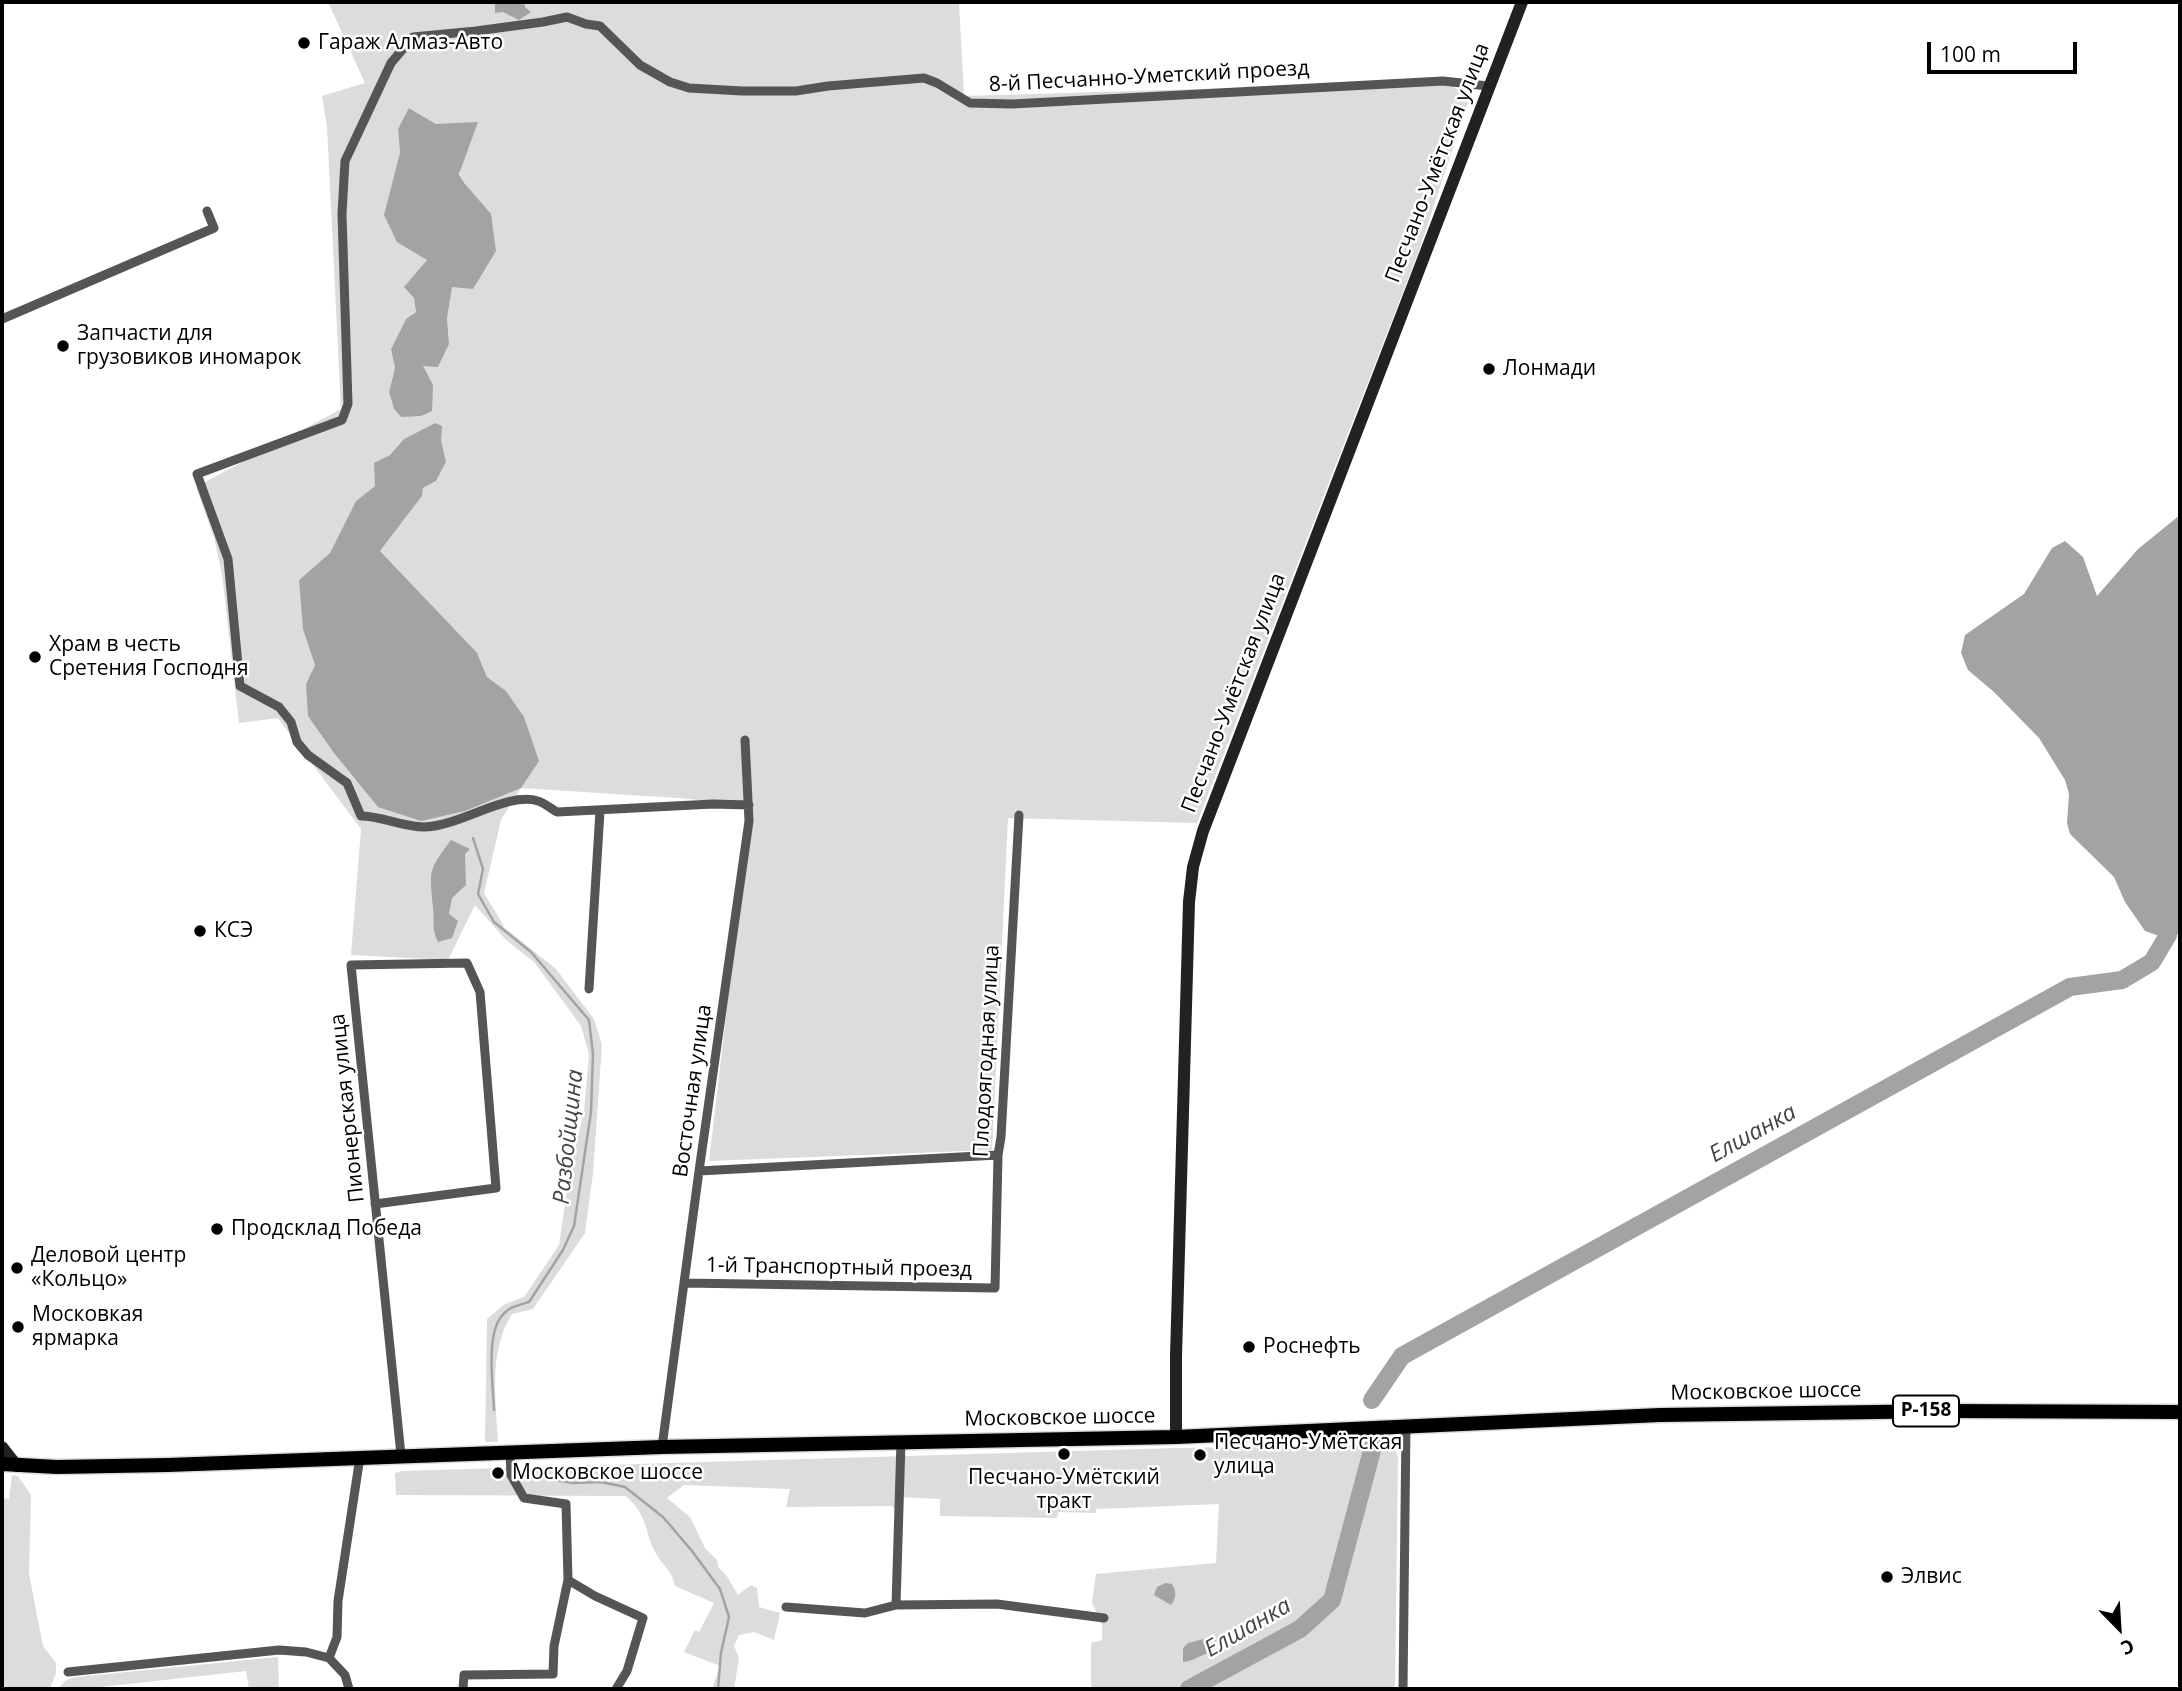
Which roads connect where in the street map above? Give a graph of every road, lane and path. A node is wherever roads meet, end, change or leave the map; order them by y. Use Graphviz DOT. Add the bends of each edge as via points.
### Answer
graph roads {
  1 [pos="1521,2"];
  2 [pos="1488,86"];
  3 [pos="207,211"];
  4 [pos="2,319"];
  5 [pos="745,740"];
  6 [pos="748,805"];
  7 [pos="600,811"];
  8 [pos="1019,815"];
  9 [pos="589,989"];
  10 [pos="998,1155"];
  11 [pos="699,1171"];
  12 [pos="375,1204"];
  13 [pos="684,1283"];
  14 [pos="995,1289"];
  15 [pos="2180,1412"];
  16 [pos="1400,1425"];
  17 [pos="1176,1437"];
  18 [pos="901,1442"];
  19 [pos="2,1447"];
  20 [pos="662,1447"];
  21 [pos="510,1452"];
  22 [pos="401,1455"];
  23 [pos="360,1457"];
  24 [pos="2,1464"];
  25 [pos="17,1466"];
  26 [pos="568,1580"];
  27 [pos="896,1605"];
  28 [pos="786,1607"];
  29 [pos="1104,1618"];
  30 [pos="329,1658"];
  31 [pos="68,1672"];
  32 [pos="349,1689"];
  33 [pos="463,1689"];
  34 [pos="616,1689"];
  35 [pos="1403,1689"];
  1 -- 2 [label="main road, Песчано-Умётская улица"];
  2 -- 7 [label="street, 8-й Песчанно-Уметский проезд" via="1443,81 970,103 924,78 796,91 689,88 640,65 600,26 567,17 413,37 391,63 345,161 342,214 348,404 342,420 197,474 228,559 240,686 279,706 308,755 347,783 361,816 427,827 516,799 538,801 557,812"];
  2 -- 17 [label="main road, Песчано-Умётская улица" via="1202,831 1193,867"];
  3 -- 4 [label="street" via="214,228"];
  5 -- 6 [label="street, Восточная улица"];
  6 -- 7 [label="street"];
  6 -- 11 [label="street, Восточная улица"];
  7 -- 9 [label="street"];
  8 -- 10 [label="street, Плодоягодная улица"];
  10 -- 11 [label="street"];
  10 -- 14 [label="street, Плодоягодная улица"];
  11 -- 13 [label="street, Восточная улица"];
  12 -- 12 [label="street, Пионерская улица" via="351,965 467,963 480,992 496,1188"];
  12 -- 22 [label="street, Пионерская улица"];
  13 -- 14 [label="street, 1-й Транспортный проезд"];
  13 -- 20 [label="street, Восточная улица"];
  15 -- 16 [label="main road, Московское шоссе / Р-158" via="1949,1410"];
  16 -- 17 [label="main road, Московское шоссе / Р-158"];
  16 -- 35 [label="street"];
  17 -- 18 [label="main road, Московское шоссе / Р-158"];
  18 -- 20 [label="main road, Московское шоссе / Р-158"];
  18 -- 27 [label="street"];
  19 -- 25 [label="main road"];
  20 -- 21 [label="main road, Московское шоссе / Р-158"];
  21 -- 22 [label="main road, Московское шоссе / Р-158"];
  21 -- 26 [label="street" via="511,1475 524,1498 566,1504"];
  22 -- 23 [label="main road, Московское шоссе / Р-158"];
  23 -- 25 [label="main road, Московское шоссе / Р-158"];
  23 -- 30 [label="street" via="338,1601 337,1637"];
  24 -- 25 [label="main road, Московское шоссе / Р-158"];
  26 -- 33 [label="street" via="553,1674 464,1675"];
  26 -- 34 [label="street" via="643,1618"];
  27 -- 28 [label="street" via="865,1613"];
  27 -- 29 [label="street" via="997,1604"];
  30 -- 31 [label="street" via="279,1650"];
  30 -- 32 [label="street" via="345,1675"];
}
